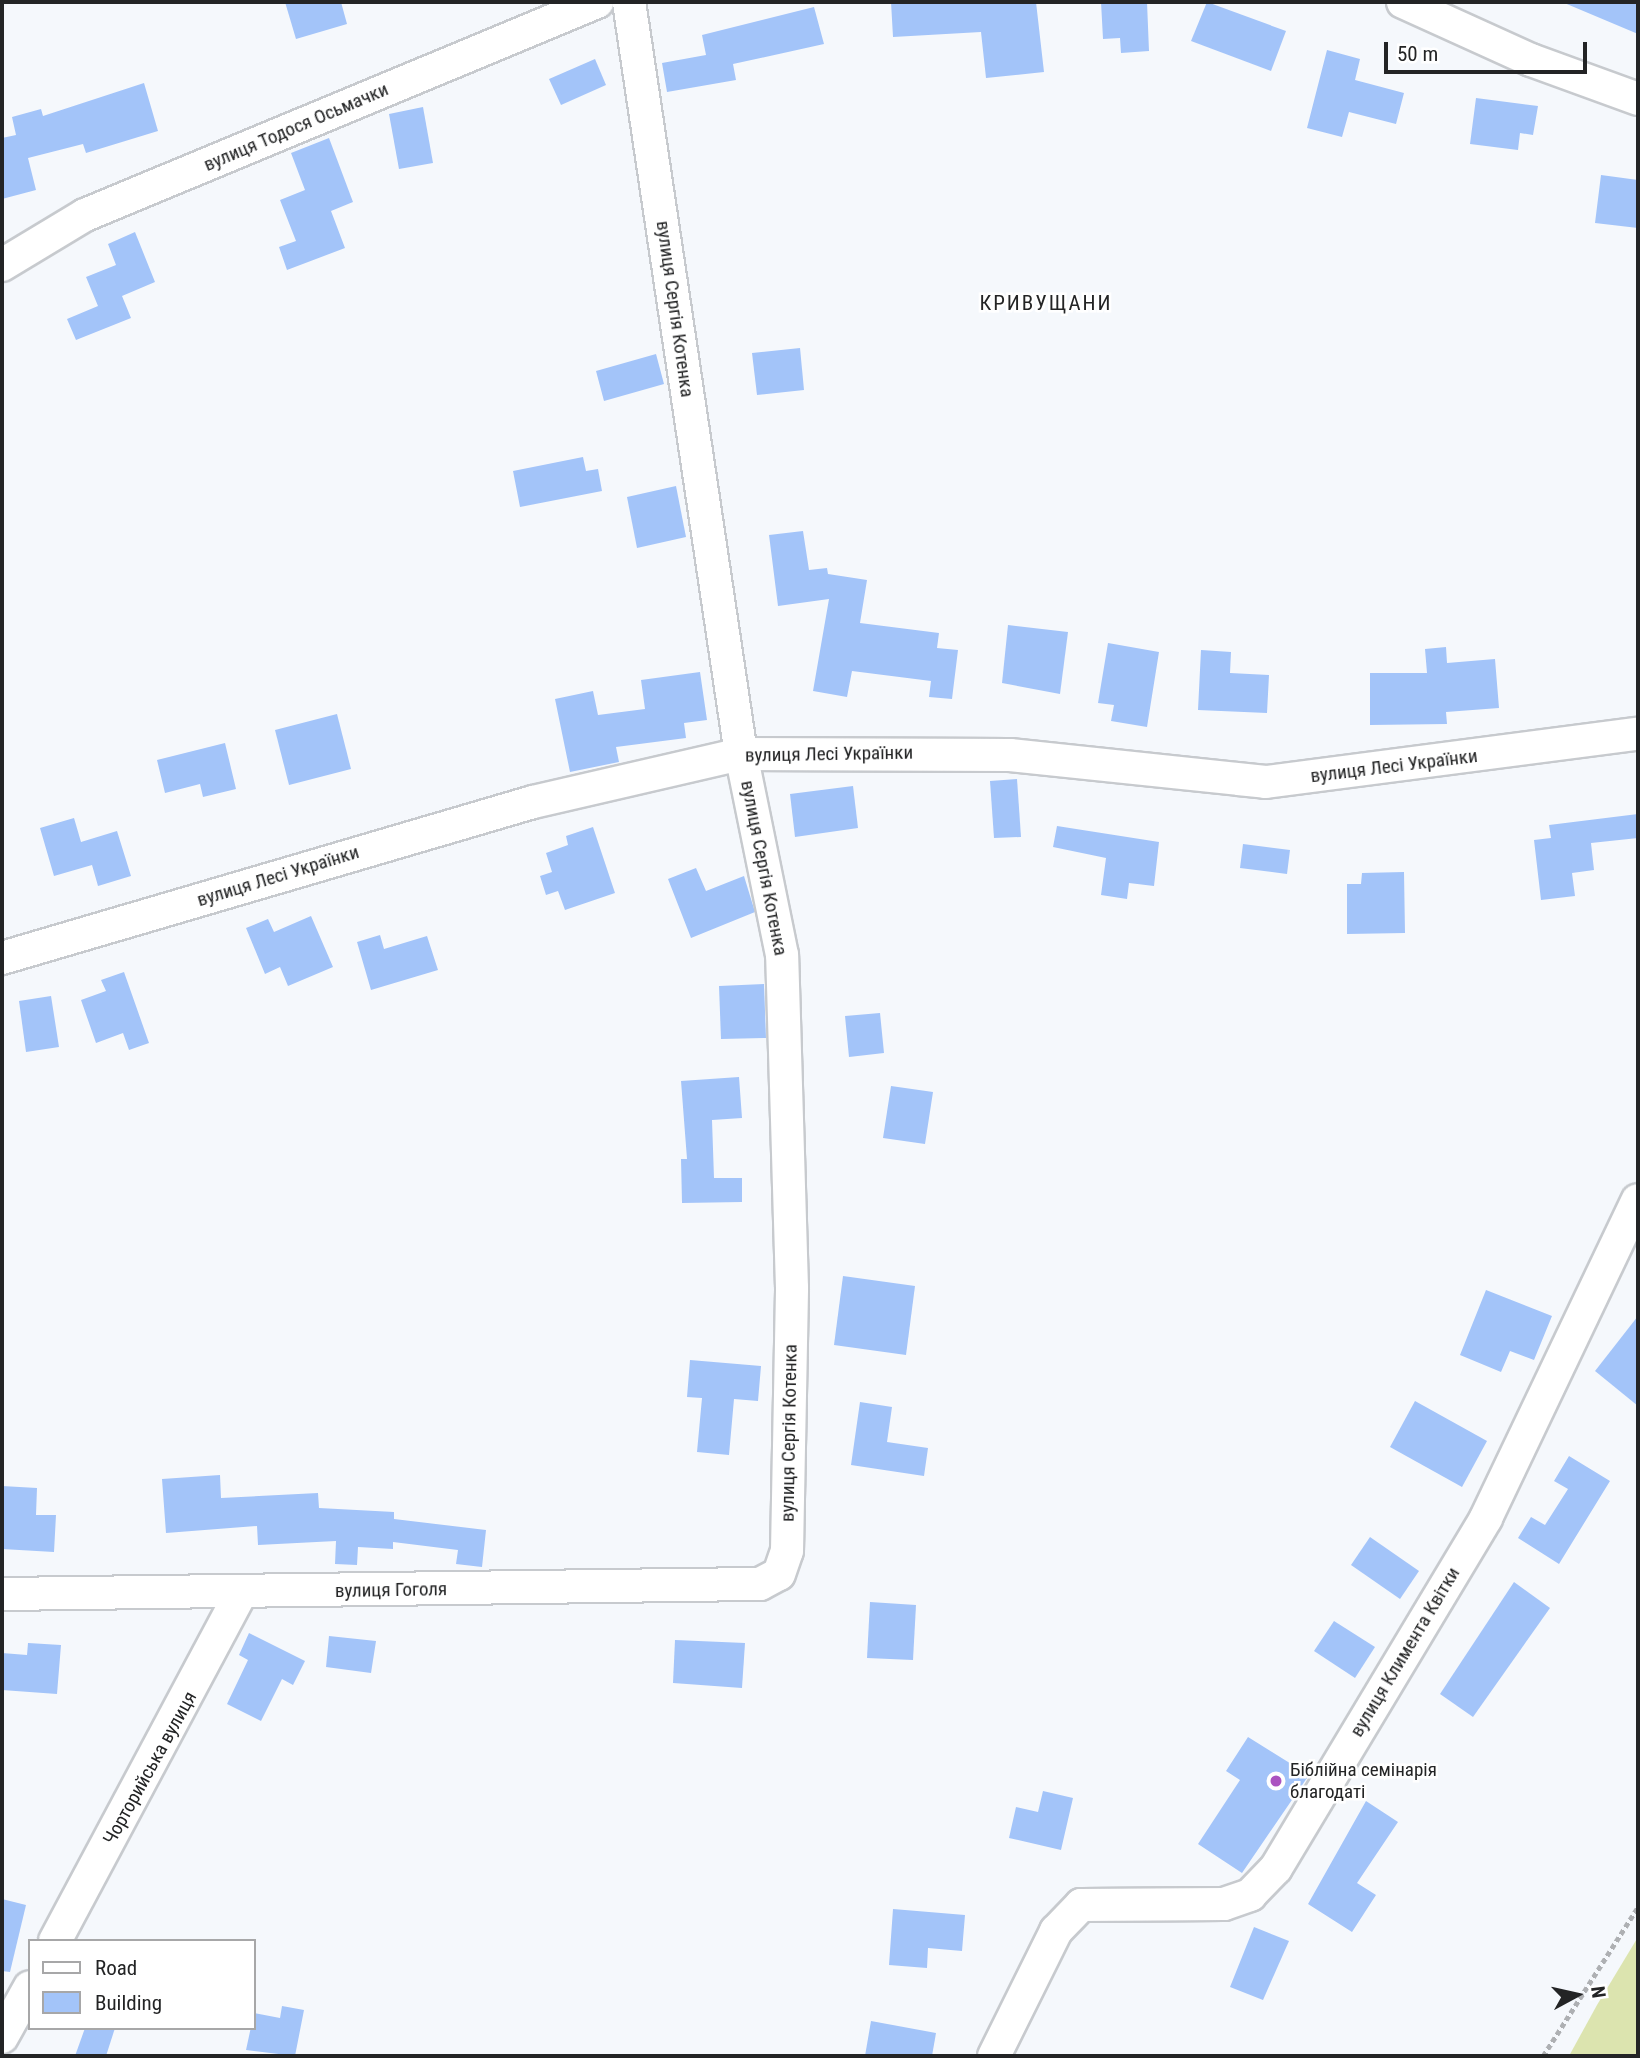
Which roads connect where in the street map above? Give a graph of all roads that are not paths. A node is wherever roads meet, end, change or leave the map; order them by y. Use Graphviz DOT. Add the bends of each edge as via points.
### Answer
graph roads {
  1 [pos="597,2"];
  2 [pos="629,2"];
  3 [pos="1403,2"];
  4 [pos="1638,99"];
  5 [pos="2,265"];
  6 [pos="1638,734"];
  7 [pos="741,754"];
  8 [pos="2,958"];
  9 [pos="1638,1200"];
  10 [pos="779,1574"];
  11 [pos="241,1593"];
  12 [pos="2,1594"];
  13 [pos="56,1939"];
  14 [pos="28,1990"];
  15 [pos="2,2037"];
  16 [pos="994,2056"];
  1 -- 5 [label="street, вулиця Тодося Осьмачки" via="85,215"];
  2 -- 7 [label="street, вулиця Сергія Котенка"];
  3 -- 4 [label="street" via="1531,60"];
  6 -- 7 [label="street, вулиця Лесі Українки" via="1266,782 1010,755"];
  7 -- 8 [label="street, вулиця Лесі Українки" via="533,802"];
  7 -- 10 [label="street, вулиця Сергія Котенка" via="782,955 792,1128 787,1551"];
  9 -- 16 [label="street, вулиця Климента Квітки" via="1486,1518 1276,1868 1250,1895 1224,1904 1081,1905 1056,1931"];
  10 -- 11 [label="street, вулиця Гоголя" via="760,1584"];
  11 -- 12 [label="street, вулиця Гоголя"];
  11 -- 13 [label="street, Чорторийська вулиця"];
  14 -- 15 [label="street"];
}
